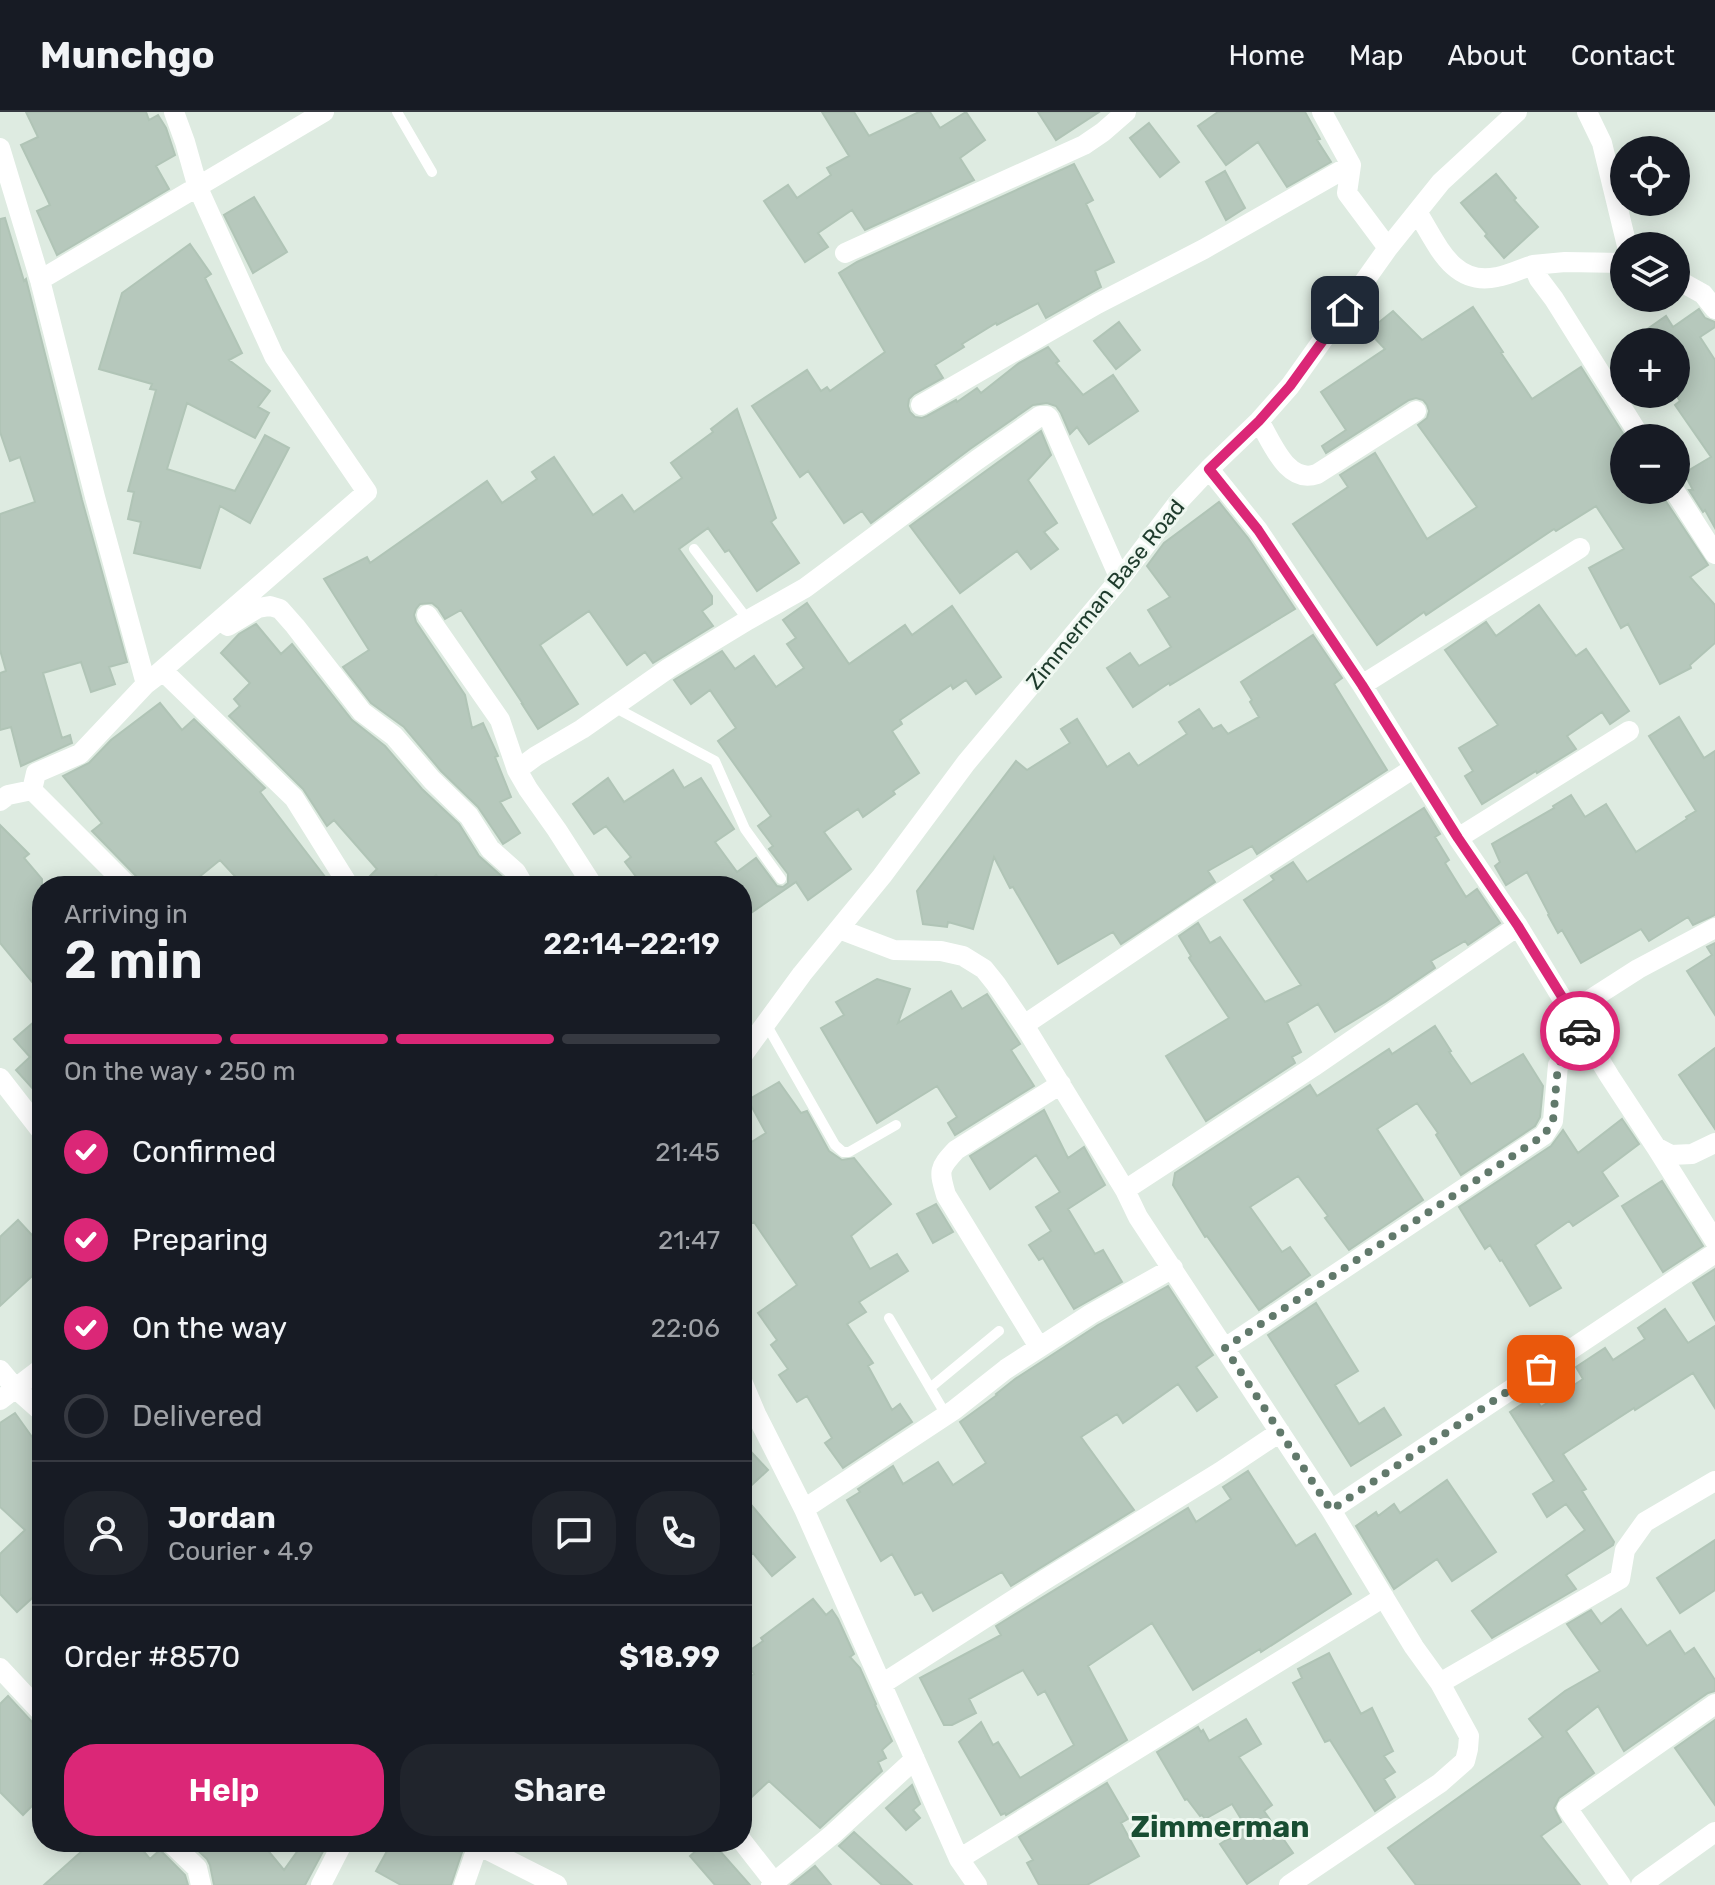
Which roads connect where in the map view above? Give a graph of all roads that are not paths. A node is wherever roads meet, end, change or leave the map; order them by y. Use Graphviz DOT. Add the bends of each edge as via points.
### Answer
graph roads {
  1 [pos="174,112"];
  2 [pos="324,112"];
  3 [pos="397,112"];
  4 [pos="1126,112"];
  5 [pos="1322,112"];
  6 [pos="1517,112"];
  7 [pos="1587,112"];
  8 [pos="0,148"];
  9 [pos="1351,165"];
  10 [pos="432,172"];
  11 [pos="198,188"];
  12 [pos="1417,212"];
  13 [pos="1624,232"];
  14 [pos="1388,248"];
  15 [pos="845,253"];
  16 [pos="1610,263"];
  17 [pos="1533,265"];
  18 [pos="40,280"];
  19 [pos="1690,287"];
  20 [pos="1715,309"];
  21 [pos="921,405"];
  22 [pos="1416,411"];
  23 [pos="1259,421"];
  24 [pos="1632,424"];
  25 [pos="1209,469"];
  26 [pos="1683,504"];
  27 [pos="1580,548"];
  28 [pos="694,549"];
  29 [pos="1715,554"];
  30 [pos="1120,579"];
  31 [pos="427,615"];
  32 [pos="748,620"];
  33 [pos="154,678"];
  34 [pos="1362,685"];
  35 [pos="614,707"];
  36 [pos="1629,731"];
  37 [pos="1414,768"];
  38 [pos="517,770"];
  39 [pos="32,790"];
  40 [pos="3,794"];
  41 [pos="1458,838"];
  42 [pos="118,876"];
  43 [pos="343,876"];
  44 [pos="518,876"];
  45 [pos="587,876"];
  46 [pos="781,879"];
  47 [pos="1518,926"];
  48 [pos="1715,928"];
  49 [pos="839,929"];
  50 [pos="1576,1020"];
  51 [pos="766,1023"];
  52 [pos="1024,1025"];
  53 [pos="752,1042"];
  54 [pos="0,1078"];
  55 [pos="1061,1084"];
  56 [pos="32,1119"];
  57 [pos="896,1125"];
  58 [pos="1715,1143"];
  59 [pos="1656,1147"];
  60 [pos="1125,1190"];
  61 [pos="1715,1241"];
  62 [pos="1715,1253"];
  63 [pos="1173,1268"];
  64 [pos="889,1318"];
  65 [pos="999,1331"];
  66 [pos="1039,1347"];
  67 [pos="1225,1348"];
  68 [pos="0,1370"];
  69 [pos="32,1376"];
  70 [pos="930,1388"];
  71 [pos="8,1394"];
  72 [pos="32,1407"];
  73 [pos="946,1415"];
  74 [pos="752,1424"];
  75 [pos="1280,1432"];
  76 [pos="1715,1481"];
  77 [pos="804,1509"];
  78 [pos="1331,1510"];
  79 [pos="1384,1597"];
  80 [pos="0,1668"];
  81 [pos="1440,1683"];
  82 [pos="882,1684"];
  83 [pos="32,1702"];
  84 [pos="1715,1704"];
  85 [pos="915,1759"];
  86 [pos="1715,1832"];
  87 [pos="180,1852"];
  88 [pos="338,1852"];
  89 [pos="474,1852"];
  90 [pos="492,1852"];
  91 [pos="750,1852"];
  92 [pos="959,1859"];
  93 [pos="772,1883"];
  94 [pos="201,1885"];
  95 [pos="321,1885"];
  96 [pos="464,1885"];
  97 [pos="557,1885"];
  98 [pos="977,1885"];
  99 [pos="1289,1885"];
  100 [pos="1621,1885"];
  101 [pos="1641,1885"];
  1 -- 11 [label="street"];
  2 -- 11 [label="street"];
  3 -- 10 [label="lane"];
  4 -- 15 [label="street" via="1084,145"];
  5 -- 9 [label="street"];
  6 -- 12 [label="street, Zimmerman Base Road" via="1441,182"];
  7 -- 13 [label="street" via="1602,143"];
  8 -- 18 [label="street"];
  9 -- 14 [label="street" via="1347,193"];
  9 -- 21 [label="street"];
  11 -- 18 [label="street"];
  11 -- 33 [label="street" via="274,356 367,492"];
  12 -- 14 [label="street, Zimmerman Base Road"];
  12 -- 17 [label="street" via="1448,262 1463,274 1496,278"];
  14 -- 23 [label="street, Zimmerman Base Road"];
  16 -- 17 [label="street"];
  17 -- 24 [label="street"];
  18 -- 33 [label="street" via="95,497"];
  19 -- 20 [label="street"];
  22 -- 23 [label="street" via="1310,477 1286,466"];
  23 -- 25 [label="street, Zimmerman Base Road"];
  25 -- 30 [label="street, Zimmerman Base Road"];
  25 -- 34 [label="street" via="1258,530"];
  26 -- 29 [label="street"];
  27 -- 34 [label="street"];
  28 -- 32 [label="lane"];
  30 -- 32 [label="street" via="1044,415 805,588"];
  30 -- 49 [label="street, Zimmerman Base Road" via="966,763"];
  31 -- 38 [label="street" via="500,720"];
  32 -- 35 [label="street"];
  33 -- 39 [label="street" via="80,754 36,773"];
  33 -- 43 [label="street" via="294,798"];
  33 -- 44 [label="street" via="243,616 258,608 280,609 362,712 394,736"];
  34 -- 37 [label="street"];
  35 -- 38 [label="street"];
  35 -- 46 [label="lane" via="715,761 745,829"];
  36 -- 41 [label="street"];
  37 -- 41 [label="street"];
  37 -- 52 [label="street"];
  38 -- 45 [label="street"];
  39 -- 40 [label="street"];
  39 -- 42 [label="street"];
  41 -- 47 [label="street"];
  47 -- 50 [label="street"];
  47 -- 60 [label="street"];
  48 -- 50 [label="street" via="1638,969"];
  49 -- 51 [label="street, Zimmerman Base Road"];
  49 -- 52 [label="street" via="894,950 963,956 984,969"];
  50 -- 59 [label="street"];
  50 -- 67 [label="street" via="1558,1065 1553,1121 1544,1135"];
  51 -- 53 [label="street, Zimmerman Base Road"];
  51 -- 57 [label="lane" via="843,1152"];
  52 -- 55 [label="street"];
  54 -- 56 [label="street"];
  55 -- 60 [label="street"];
  55 -- 66 [label="street" via="956,1150 940,1175 946,1195"];
  58 -- 59 [label="street" via="1692,1154 1671,1155"];
  59 -- 61 [label="street"];
  60 -- 63 [label="street"];
  62 -- 78 [label="street"];
  63 -- 66 [label="street"];
  63 -- 67 [label="street"];
  64 -- 70 [label="lane"];
  65 -- 70 [label="lane"];
  66 -- 73 [label="street"];
  67 -- 75 [label="street"];
  68 -- 71 [label="street"];
  69 -- 71 [label="street"];
  70 -- 73 [label="lane"];
  71 -- 72 [label="street"];
  73 -- 77 [label="street"];
  74 -- 77 [label="street"];
  75 -- 78 [label="street"];
  75 -- 82 [label="street"];
  76 -- 81 [label="street" via="1645,1522 1625,1550 1620,1579"];
  77 -- 82 [label="street"];
  78 -- 79 [label="street"];
  79 -- 81 [label="street"];
  79 -- 92 [label="street"];
  80 -- 83 [label="street"];
  81 -- 99 [label="street" via="1469,1736 1465,1761"];
  82 -- 85 [label="street"];
  84 -- 100 [label="street" via="1567,1808"];
  85 -- 92 [label="street"];
  85 -- 93 [label="street"];
  86 -- 101 [label="street"];
  87 -- 94 [label="street" via="197,1868"];
  88 -- 95 [label="street"];
  89 -- 96 [label="street"];
  90 -- 97 [label="street"];
  91 -- 93 [label="street"];
  92 -- 98 [label="street"];
}
